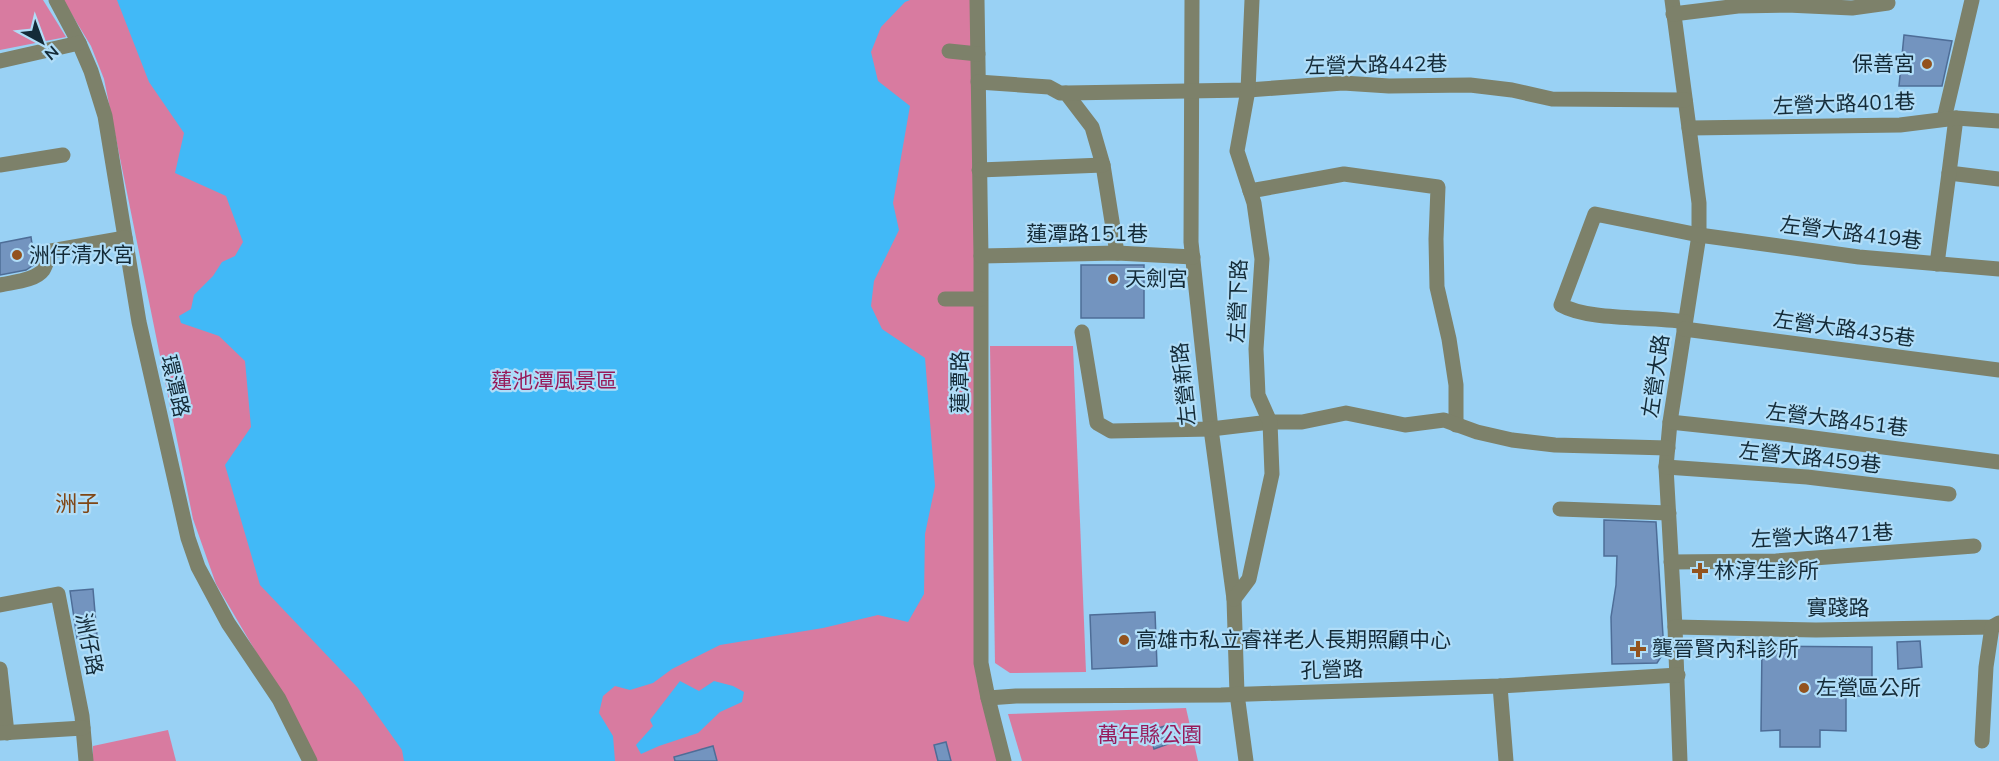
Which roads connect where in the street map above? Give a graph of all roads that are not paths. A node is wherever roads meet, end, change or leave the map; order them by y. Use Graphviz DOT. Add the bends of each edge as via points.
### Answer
graph roads {
  1 [pos="56,0"];
  2 [pos="977,0"];
  3 [pos="1192,0"];
  4 [pos="1252,0"];
  5 [pos="1972,0"];
  6 [pos="1888,3"];
  7 [pos="1672,7"];
  8 [pos="79,43"];
  9 [pos="949,51"];
  10 [pos="978,54"];
  11 [pos="0,61"];
  12 [pos="978,82"];
  13 [pos="1248,90"];
  14 [pos="1192,91"];
  15 [pos="1066,93"];
  16 [pos="1685,100"];
  17 [pos="1950,119"];
  18 [pos="1999,121"];
  19 [pos="1689,128"];
  20 [pos="63,155"];
  21 [pos="0,165"];
  22 [pos="1103,165"];
  23 [pos="979,170"];
  24 [pos="1949,173"];
  25 [pos="1999,179"];
  26 [pos="1250,191"];
  27 [pos="1595,214"];
  28 [pos="1699,235"];
  29 [pos="125,237"];
  30 [pos="1117,253"];
  31 [pos="981,256"];
  32 [pos="1193,257"];
  33 [pos="1937,264"];
  34 [pos="1999,269"];
  35 [pos="0,285"];
  36 [pos="945,299"];
  37 [pos="980,299"];
  38 [pos="1684,326"];
  39 [pos="1082,332"];
  40 [pos="1999,370"];
  41 [pos="1270,422"];
  42 [pos="1670,422"];
  43 [pos="1456,425"];
  44 [pos="1210,429"];
  45 [pos="1668,448"];
  46 [pos="1999,462"];
  47 [pos="1666,467"];
  48 [pos="1949,494"];
  49 [pos="1560,509"];
  50 [pos="1669,513"];
  51 [pos="1974,546"];
  52 [pos="1671,562"];
  53 [pos="1234,599"];
  54 [pos="0,605"];
  55 [pos="1996,625"];
  56 [pos="1676,627"];
  57 [pos="1992,668"];
  58 [pos="0,669"];
  59 [pos="1678,675"];
  60 [pos="1500,686"];
  61 [pos="1237,694"];
  62 [pos="988,698"];
  63 [pos="83,728"];
  64 [pos="4,733"];
  65 [pos="1982,741"];
  66 [pos="86,761"];
  67 [pos="310,761"];
  68 [pos="1004,761"];
  69 [pos="1246,761"];
  70 [pos="1506,761"];
  71 [pos="1680,761"];
  1 -- 8 [label="street, 環潭路"];
  2 -- 10 [label="street, 蓮潭路"];
  3 -- 14 [label="street, 左營新路"];
  4 -- 13 [label="street, 左營下路"];
  5 -- 17 [label="street"];
  6 -- 7 [label="street" via="1852,8 1787,4"];
  7 -- 16 [label="street, 左營大路"];
  8 -- 11 [label="street"];
  8 -- 29 [label="street, 環潭路" via="105,116"];
  9 -- 10 [label="street"];
  10 -- 12 [label="street, 蓮潭路"];
  12 -- 15 [label="street, 左營大路442巷" via="1049,87"];
  12 -- 23 [label="street, 蓮潭路"];
  13 -- 14 [label="street, 左營大路442巷"];
  13 -- 16 [label="street, 左營大路442巷" via="1343,83 1470,85 1552,99"];
  13 -- 26 [label="street, 左營下路" via="1237,151"];
  14 -- 15 [label="street, 左營大路442巷"];
  14 -- 32 [label="street, 左營新路"];
  15 -- 22 [label="street" via="1092,127"];
  16 -- 19 [label="street, 左營大路"];
  17 -- 18 [label="street, 左營大路401巷"];
  17 -- 19 [label="street, 左營大路401巷" via="1900,125"];
  17 -- 24 [label="street"];
  19 -- 28 [label="street, 左營大路"];
  20 -- 21 [label="street"];
  22 -- 23 [label="street"];
  22 -- 30 [label="street"];
  23 -- 31 [label="street, 蓮潭路"];
  24 -- 25 [label="street"];
  24 -- 33 [label="street"];
  26 -- 41 [label="street, 左營下路" via="1262,259 1256,349 1258,395"];
  26 -- 43 [label="street" via="1344,174 1438,187 1437,287 1456,385"];
  27 -- 28 [label="street, 左營大路419巷"];
  27 -- 38 [label="street, 左營大路435巷" via="1561,305 1613,316 1666,319"];
  28 -- 33 [label="street, 左營大路419巷"];
  28 -- 38 [label="street, 左營大路"];
  29 -- 35 [label="street" via="53,251 38,274"];
  29 -- 67 [label="street, 環潭路" via="139,322 198,567 228,623 279,699"];
  30 -- 31 [label="street, 蓮潭路151巷"];
  30 -- 32 [label="street, 蓮潭路151巷"];
  31 -- 37 [label="street, 蓮潭路"];
  32 -- 44 [label="street, 左營新路"];
  33 -- 34 [label="street, 左營大路419巷"];
  36 -- 37 [label="street"];
  37 -- 62 [label="street, 蓮潭路" via="981,663"];
  38 -- 40 [label="street, 左營大路435巷"];
  38 -- 42 [label="street, 左營大路"];
  39 -- 44 [label="street" via="1098,423 1111,431"];
  41 -- 43 [label="street" via="1302,422 1346,413 1405,425 1444,420"];
  41 -- 44 [label="street"];
  41 -- 53 [label="street, 左營下路" via="1272,474 1249,579"];
  42 -- 45 [label="street, 左營大路"];
  42 -- 46 [label="street, 左營大路451巷"];
  43 -- 45 [label="street" via="1494,437 1545,444"];
  44 -- 53 [label="street, 左營新路"];
  45 -- 47 [label="street, 左營大路"];
  47 -- 48 [label="street, 左營大路459巷" via="1808,477"];
  47 -- 50 [label="street, 左營大路"];
  49 -- 50 [label="street"];
  50 -- 52 [label="street, 左營大路"];
  51 -- 52 [label="street, 左營大路471巷" via="1776,561"];
  52 -- 56 [label="street, 左營大路"];
  53 -- 61 [label="street, 左營新路"];
  54 -- 63 [label="street, 洲仔路" via="58,594"];
  55 -- 56 [label="street, 實踐路" via="1816,630"];
  55 -- 57 [label="street"];
  56 -- 59 [label="street, 左營大路"];
  57 -- 65 [label="street"];
  58 -- 64 [label="street"];
  59 -- 60 [label="street, 孔營路"];
  59 -- 71 [label="street, 左營大路"];
  60 -- 61 [label="street, 孔營路"];
  60 -- 70 [label="street"];
  61 -- 62 [label="street, 孔營路"];
  61 -- 69 [label="street, 左營新路"];
  62 -- 68 [label="street, 蓮潭路"];
  63 -- 64 [label="street"];
  63 -- 66 [label="street, 洲仔路"];
}
